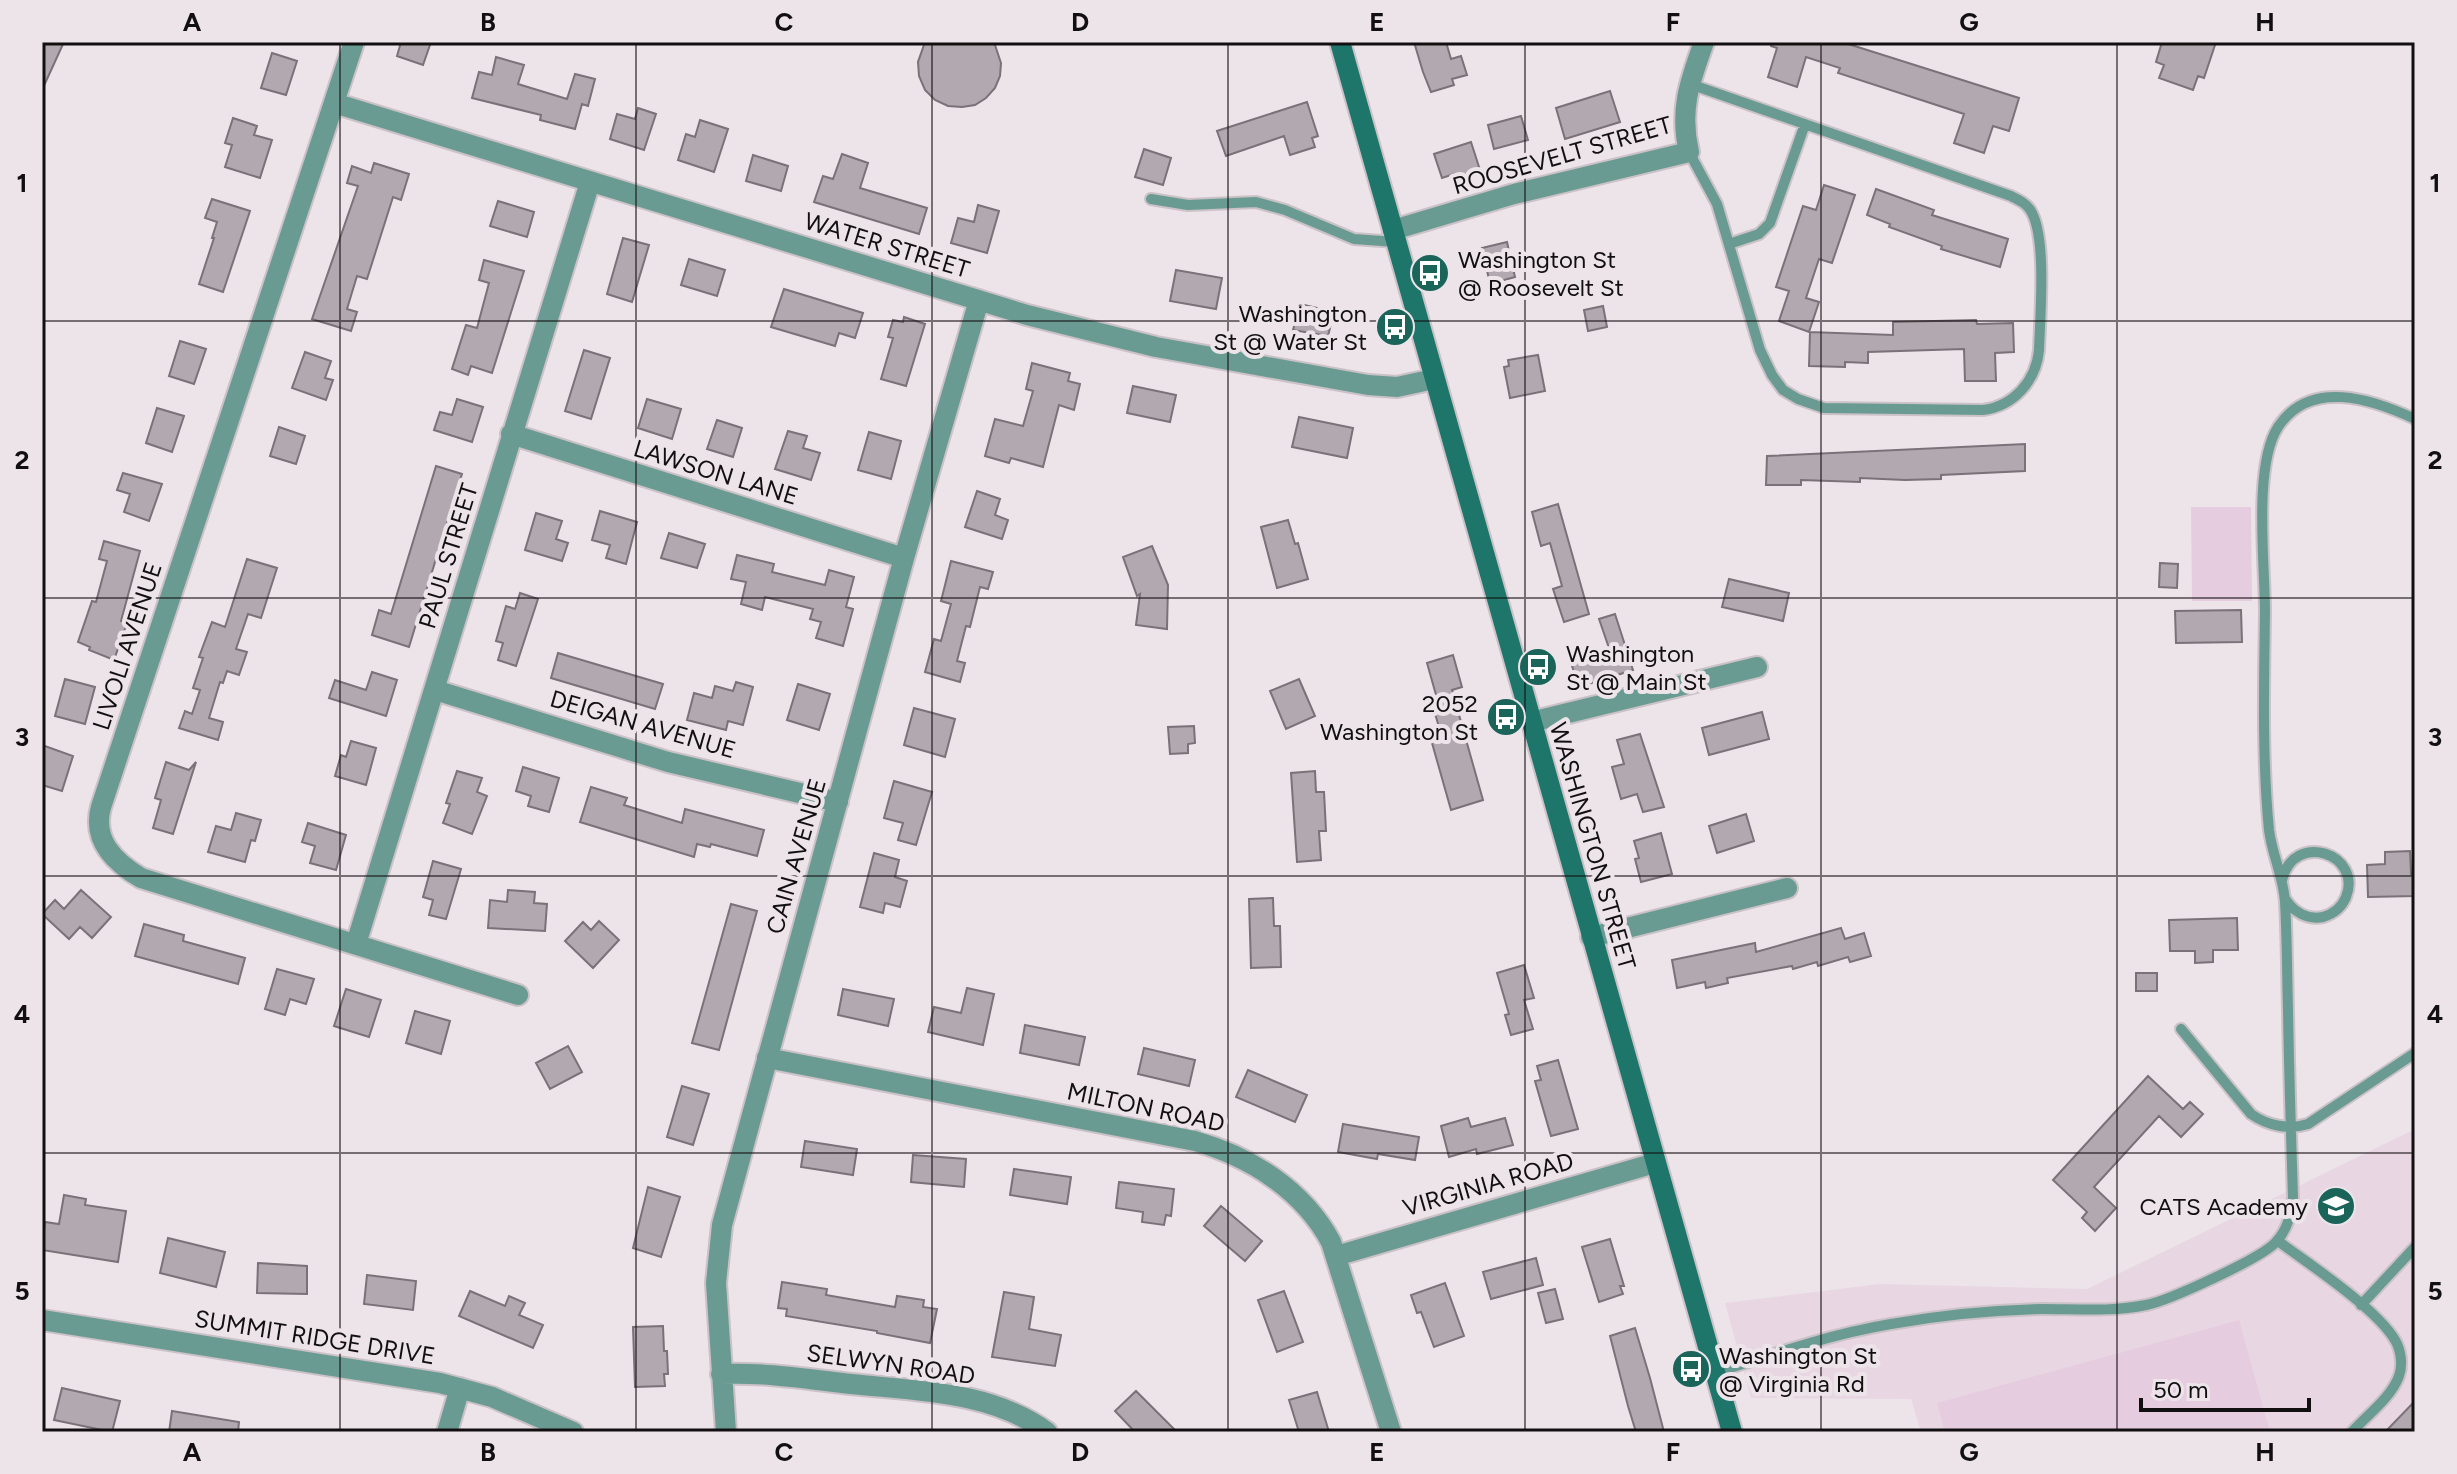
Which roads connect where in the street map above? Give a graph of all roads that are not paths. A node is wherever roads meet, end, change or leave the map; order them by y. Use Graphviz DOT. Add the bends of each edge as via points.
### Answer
graph roads {
  1 [pos="354,42"];
  2 [pos="1340,42"];
  3 [pos="1704,42"];
  4 [pos="1690,84"];
  5 [pos="334,103"];
  6 [pos="1805,124"];
  7 [pos="1689,152"];
  8 [pos="590,182"];
  9 [pos="1151,199"];
  10 [pos="1394,236"];
  11 [pos="1729,244"];
  12 [pos="979,300"];
  13 [pos="1434,379"];
  14 [pos="2415,419"];
  15 [pos="511,434"];
  16 [pos="904,558"];
  17 [pos="1757,667"];
  18 [pos="435,690"];
  19 [pos="1531,722"];
  20 [pos="838,802"];
  21 [pos="2282,883"];
  22 [pos="1787,888"];
  23 [pos="2285,898"];
  24 [pos="1591,937"];
  25 [pos="356,944"];
  26 [pos="518,995"];
  27 [pos="2181,1029"];
  28 [pos="2415,1053"];
  29 [pos="767,1058"];
  30 [pos="2291,1127"];
  31 [pos="1655,1163"];
  32 [pos="2278,1241"];
  33 [pos="2415,1247"];
  34 [pos="1336,1256"];
  35 [pos="2361,1305"];
  36 [pos="42,1320"];
  37 [pos="1715,1373"];
  38 [pos="721,1374"];
  39 [pos="460,1388"];
  40 [pos="447,1432"];
  41 [pos="573,1432"];
  42 [pos="726,1432"];
  43 [pos="1047,1432"];
  44 [pos="1391,1432"];
  45 [pos="1732,1432"];
  46 [pos="2352,1432"];
  1 -- 5 [label="street, LIVOLI AVENUE"];
  2 -- 10 [label="main road, WASHINGTON STREET"];
  3 -- 4 [label="street, ROOSEVELT STREET"];
  4 -- 6 [label="lane"];
  4 -- 7 [label="street, ROOSEVELT STREET" via="1684,117"];
  5 -- 8 [label="street, WATER STREET"];
  5 -- 25 [label="street, LIVOLI AVENUE" via="98,818 109,852 141,878"];
  6 -- 11 [label="lane" via="1770,223 1759,234"];
  6 -- 11 [label="lane" via="2027,205 2039,246 2039,350 2030,379 2008,403 1983,410 1824,408 1798,399 1777,383 1760,350"];
  7 -- 10 [label="street, ROOSEVELT STREET" via="1514,194"];
  7 -- 11 [label="lane" via="1717,204"];
  8 -- 12 [label="street, WATER STREET"];
  8 -- 15 [label="street, PAUL STREET"];
  9 -- 10 [label="lane" via="1188,205 1256,202 1354,239"];
  10 -- 13 [label="main road, WASHINGTON STREET"];
  12 -- 13 [label="street, WATER STREET" via="1144,345 1368,385 1397,387"];
  12 -- 16 [label="street, CAIN AVENUE"];
  13 -- 19 [label="main road, WASHINGTON STREET"];
  14 -- 21 [label="lane" via="2372,401 2316,399 2288,416 2268,450 2263,503 2266,776 2269,834"];
  15 -- 16 [label="street, LAWSON LANE"];
  15 -- 18 [label="street, PAUL STREET"];
  16 -- 20 [label="street, CAIN AVENUE"];
  17 -- 19 [label="street"];
  18 -- 20 [label="street, DEIGAN AVENUE" via="668,762"];
  18 -- 25 [label="street, PAUL STREET"];
  19 -- 24 [label="main road, WASHINGTON STREET"];
  20 -- 29 [label="street, CAIN AVENUE"];
  21 -- 23 [label="lane"];
  21 -- 23 [label="lane" via="2293,860 2312,851 2332,856 2346,871 2342,904 2323,917 2301,914"];
  22 -- 24 [label="street"];
  23 -- 30 [label="lane"];
  24 -- 31 [label="main road, WASHINGTON STREET"];
  25 -- 26 [label="street, LIVOLI AVENUE"];
  27 -- 30 [label="lane" via="2251,1114"];
  28 -- 30 [label="lane" via="2308,1124"];
  29 -- 34 [label="street, MILTON ROAD" via="1213,1146 1248,1161 1293,1193 1325,1231"];
  29 -- 38 [label="street, CAIN AVENUE" via="719,1244"];
  30 -- 32 [label="lane" via="2291,1211"];
  31 -- 34 [label="street, VIRGINIA ROAD"];
  31 -- 37 [label="main road, WASHINGTON STREET"];
  32 -- 35 [label="lane"];
  32 -- 37 [label="lane" via="2258,1256 2148,1305 1998,1312 1890,1324"];
  33 -- 35 [label="lane"];
  34 -- 44 [label="street, MILTON ROAD"];
  35 -- 46 [label="lane" via="2397,1343 2400,1373"];
  36 -- 39 [label="street, SUMMIT RIDGE DRIVE"];
  37 -- 45 [label="main road, WASHINGTON STREET"];
  38 -- 42 [label="street, CAIN AVENUE"];
  38 -- 43 [label="street, SELWYN ROAD" via="764,1374 966,1398 1007,1409"];
  39 -- 40 [label="street"];
  39 -- 41 [label="street, SUMMIT RIDGE DRIVE"];
}
